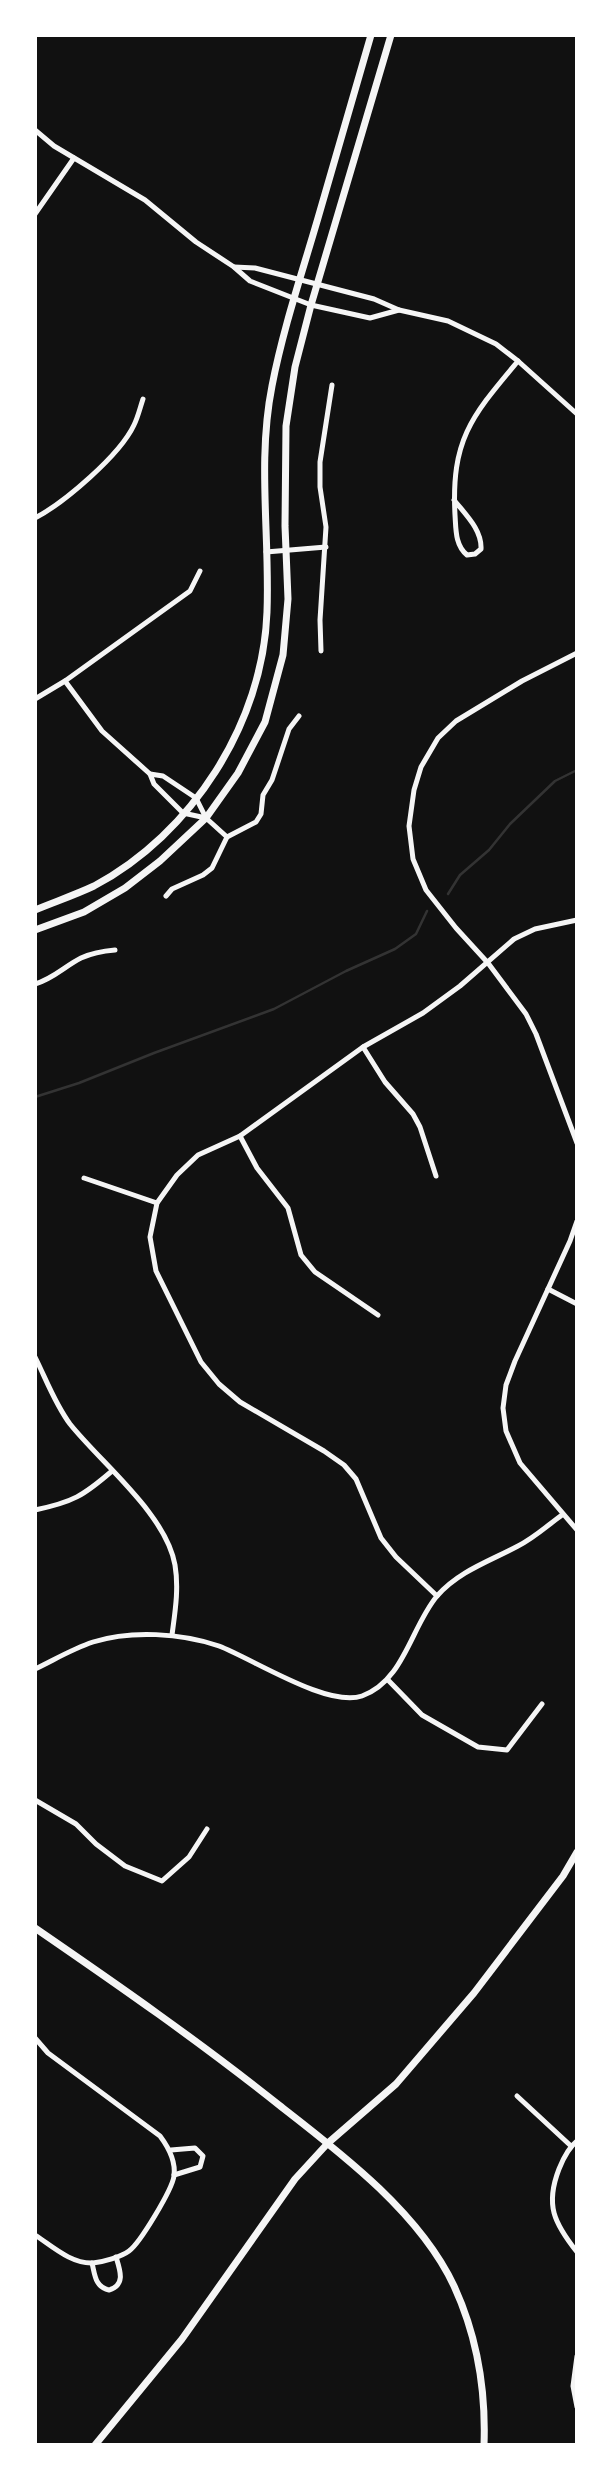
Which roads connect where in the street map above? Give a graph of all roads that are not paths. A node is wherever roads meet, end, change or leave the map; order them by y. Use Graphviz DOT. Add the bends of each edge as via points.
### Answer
graph roads {
  1 [pos="371,35"];
  2 [pos="391,35"];
  3 [pos="35,130"];
  4 [pos="74,158"];
  5 [pos="35,214"];
  6 [pos="234,267"];
  7 [pos="299,279"];
  8 [pos="317,286"];
  9 [pos="294,299"];
  10 [pos="311,305"];
  11 [pos="399,310"];
  12 [pos="518,361"];
  13 [pos="332,385"];
  14 [pos="143,399"];
  15 [pos="577,414"];
  16 [pos="454,500"];
  17 [pos="35,518"];
  18 [pos="326,547"];
  19 [pos="286,551"];
  20 [pos="266,552"];
  21 [pos="201,571"];
  22 [pos="321,651"];
  23 [pos="577,653"];
  24 [pos="65,681"];
  25 [pos="35,699"];
  26 [pos="299,716"];
  27 [pos="150,774"];
  28 [pos="196,798"];
  29 [pos="183,813"];
  30 [pos="206,818"];
  31 [pos="227,837"];
  32 [pos="166,896"];
  33 [pos="35,910"];
  34 [pos="577,919"];
  35 [pos="35,930"];
  36 [pos="115,950"];
  37 [pos="488,962"];
  38 [pos="35,984"];
  39 [pos="363,1047"];
  40 [pos="240,1136"];
  41 [pos="577,1143"];
  42 [pos="436,1176"];
  43 [pos="84,1178"];
  44 [pos="157,1203"];
  45 [pos="577,1221"];
  46 [pos="548,1289"];
  47 [pos="577,1304"];
  48 [pos="377,1315"];
  49 [pos="35,1357"];
  50 [pos="112,1471"];
  51 [pos="35,1510"];
  52 [pos="562,1515"];
  53 [pos="577,1530"];
  54 [pos="437,1596"];
  55 [pos="172,1635"];
  56 [pos="35,1669"];
  57 [pos="388,1680"];
  58 [pos="542,1704"];
  59 [pos="35,1800"];
  60 [pos="207,1829"];
  61 [pos="577,1852"];
  62 [pos="35,1928"];
  63 [pos="35,2038"];
  64 [pos="517,2096"];
  65 [pos="328,2143"];
  66 [pos="574,2143"];
  67 [pos="171,2150"];
  68 [pos="174,2175"];
  69 [pos="35,2235"];
  70 [pos="577,2252"];
  71 [pos="116,2257"];
  72 [pos="92,2263"];
  73 [pos="577,2356"];
  74 [pos="577,2407"];
  75 [pos="95,2445"];
  76 [pos="484,2445"];
  1 -- 7 [label="street"];
  2 -- 8 [label="street"];
  3 -- 4 [label="street"];
  4 -- 5 [label="street"];
  4 -- 6 [label="street" via="145,200"];
  6 -- 7 [label="street"];
  6 -- 9 [label="street" via="250,281"];
  7 -- 8 [label="street"];
  7 -- 9 [label="street"];
  8 -- 10 [label="street"];
  8 -- 11 [label="street" via="374,299"];
  9 -- 10 [label="street"];
  9 -- 20 [label="street" via="267,422"];
  10 -- 11 [label="street" via="370,317"];
  10 -- 19 [label="street" via="286,426"];
  11 -- 12 [label="street" via="448,321 496,344"];
  12 -- 15 [label="street"];
  12 -- 16 [label="street" via="467,427 459,448"];
  13 -- 18 [label="street" via="320,462"];
  14 -- 17 [label="street" via="133,428 112,454 78,488"];
  16 -- 16 [label="street" via="460,549 475,554 482,541"];
  18 -- 19 [label="street"];
  18 -- 22 [label="street"];
  19 -- 20 [label="street"];
  19 -- 30 [label="street" via="283,655 265,722 238,773"];
  20 -- 28 [label="street" via="264,646 251,699 242,725"];
  21 -- 24 [label="street" via="190,592"];
  23 -- 37 [label="street" via="456,721 438,738 414,790 409,826 417,870 426,890"];
  24 -- 25 [label="street"];
  24 -- 27 [label="street" via="102,731"];
  26 -- 31 [label="street" via="289,729 263,795 261,814 256,822"];
  27 -- 28 [label="street" via="163,776"];
  27 -- 29 [label="street"];
  28 -- 29 [label="street"];
  28 -- 30 [label="street"];
  29 -- 30 [label="street"];
  29 -- 33 [label="street" via="142,854 117,871"];
  30 -- 31 [label="street"];
  30 -- 35 [label="street" via="125,888 84,912"];
  31 -- 32 [label="street" via="212,868"];
  34 -- 37 [label="street" via="514,939"];
  36 -- 38 [label="street" via="80,959"];
  37 -- 39 [label="street" via="423,1013"];
  37 -- 41 [label="street" via="536,1034"];
  39 -- 40 [label="street"];
  39 -- 42 [label="street" via="413,1114"];
  40 -- 44 [label="street" via="198,1155"];
  40 -- 48 [label="street" via="257,1168 288,1208 301,1255 315,1272"];
  43 -- 44 [label="street"];
  44 -- 54 [label="street" via="150,1237 156,1271 201,1362 240,1402 344,1465 356,1479 381,1538"];
  45 -- 46 [label="street"];
  46 -- 47 [label="street"];
  46 -- 52 [label="street" via="515,1361 503,1408 506,1431 520,1463"];
  49 -- 50 [label="street" via="69,1422"];
  50 -- 51 [label="street" via="67,1503"];
  50 -- 55 [label="street" via="152,1516 167,1541 175,1564 177,1597"];
  52 -- 53 [label="street"];
  52 -- 54 [label="street" via="520,1545 476,1566"];
  54 -- 57 [label="street"];
  55 -- 56 [label="street" via="96,1641"];
  55 -- 57 [label="street" via="218,1646 325,1694 362,1696"];
  57 -- 58 [label="street" via="422,1714 478,1747 508,1750"];
  59 -- 60 [label="street" via="76,1824 125,1866 162,1881 188,1857"];
  61 -- 65 [label="street" via="564,1876 474,1993 396,2084"];
  62 -- 65 [label="street" via="226,2063"];
  63 -- 67 [label="street" via="48,2053 160,2136"];
  64 -- 66 [label="street"];
  65 -- 75 [label="street" via="295,2179 182,2339"];
  65 -- 76 [label="street" via="422,2234 453,2284 471,2329 482,2378"];
  66 -- 70 [label="street" via="553,2183 551,2205 559,2230"];
  67 -- 68 [label="street"];
  67 -- 68 [label="street" via="195,2148 203,2156 200,2167"];
  68 -- 71 [label="street" via="169,2194 130,2251"];
  69 -- 72 [label="street" via="69,2259"];
  71 -- 72 [label="street"];
  71 -- 72 [label="street" via="121,2279 109,2290 97,2284"];
  73 -- 74 [label="street" via="573,2386"];
}
